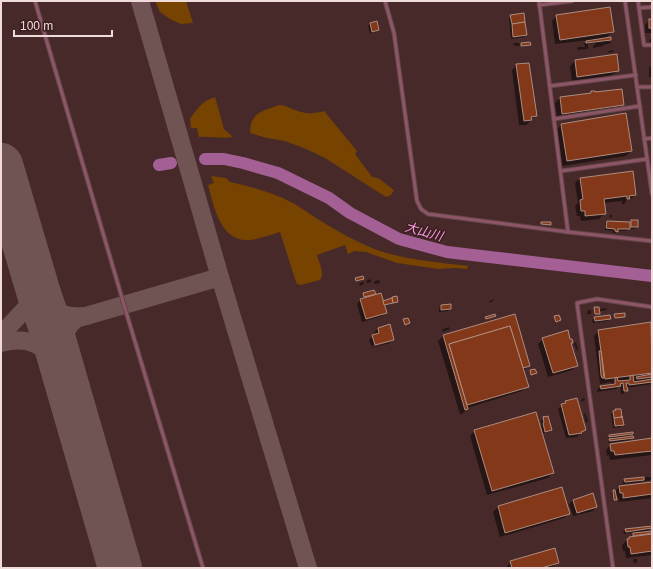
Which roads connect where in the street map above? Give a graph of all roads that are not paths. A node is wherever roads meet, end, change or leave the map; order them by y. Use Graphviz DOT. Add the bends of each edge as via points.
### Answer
graph roads {
  1 [pos="35,1"];
  2 [pos="385,1"];
  3 [pos="572,1"];
  4 [pos="625,1"];
  5 [pos="638,1"];
  6 [pos="539,3"];
  7 [pos="639,8"];
  8 [pos="652,8"];
  9 [pos="652,45"];
  10 [pos="636,75"];
  11 [pos="550,86"];
  12 [pos="637,87"];
  13 [pos="652,87"];
  14 [pos="640,106"];
  15 [pos="554,119"];
  16 [pos="652,138"];
  17 [pos="644,139"];
  18 [pos="647,159"];
  19 [pos="561,171"];
  20 [pos="651,183"];
  21 [pos="652,194"];
  22 [pos="568,232"];
  23 [pos="652,241"];
  24 [pos="652,307"];
  25 [pos="204,568"];
  26 [pos="613,568"];
  1 -- 25 [label="lane"];
  2 -- 22 [label="lane" via="394,33 417,201 421,209 428,214"];
  3 -- 6 [label="lane"];
  4 -- 10 [label="lane"];
  5 -- 7 [label="lane"];
  6 -- 11 [label="lane"];
  7 -- 8 [label="lane"];
  7 -- 9 [label="lane" via="644,45"];
  10 -- 11 [label="lane"];
  10 -- 12 [label="lane"];
  11 -- 15 [label="lane"];
  12 -- 13 [label="lane"];
  12 -- 14 [label="lane"];
  14 -- 15 [label="lane"];
  14 -- 17 [label="lane"];
  15 -- 19 [label="lane"];
  16 -- 17 [label="lane"];
  17 -- 18 [label="lane"];
  18 -- 19 [label="lane"];
  18 -- 20 [label="lane"];
  19 -- 22 [label="lane"];
  20 -- 21 [label="lane"];
  22 -- 23 [label="lane"];
  24 -- 26 [label="lane" via="597,299 577,303"];
}
